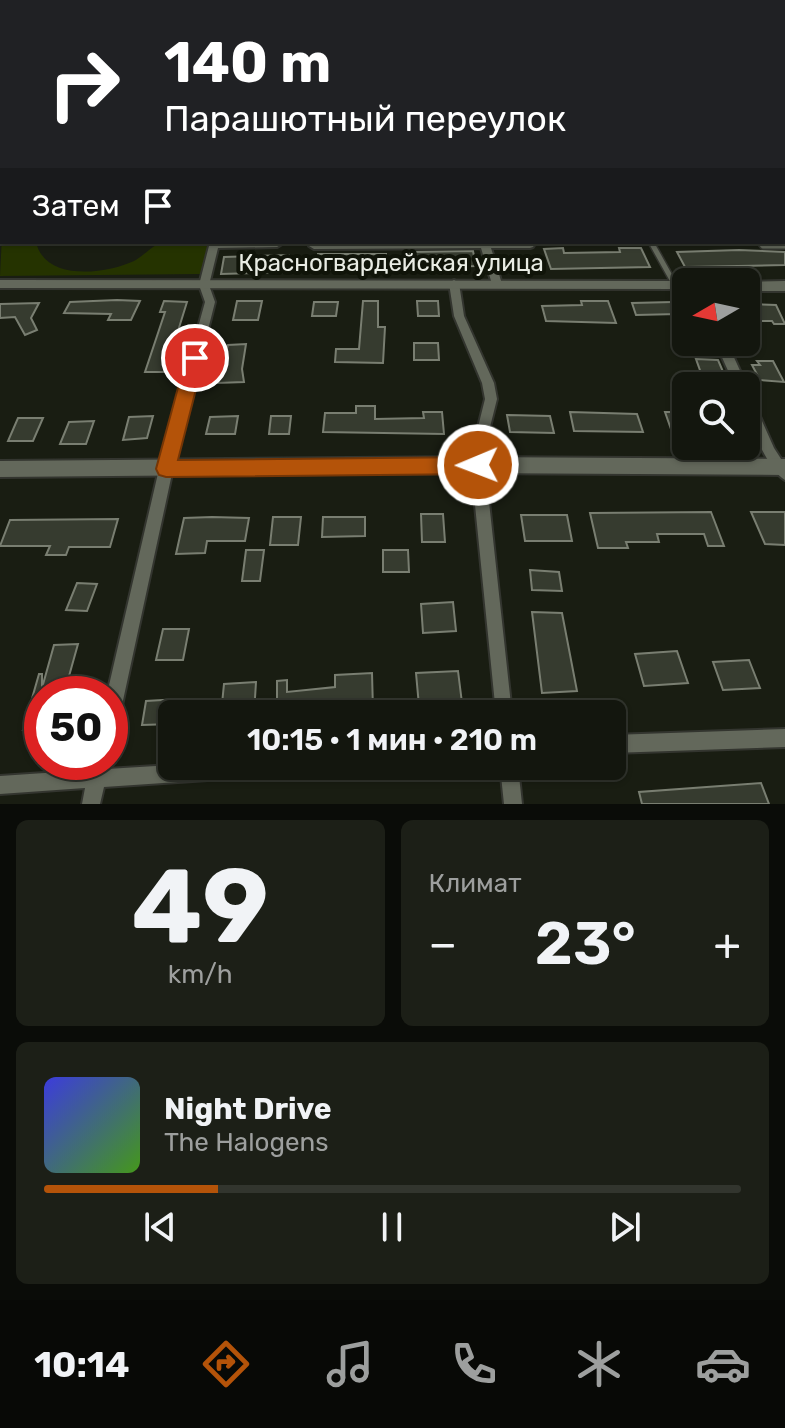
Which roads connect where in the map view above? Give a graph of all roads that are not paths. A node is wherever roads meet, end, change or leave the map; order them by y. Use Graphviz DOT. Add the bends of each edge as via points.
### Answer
graph roads {
  1 [pos="215,244"];
  2 [pos="485,244"];
  3 [pos="530,244"];
  4 [pos="652,244"];
  5 [pos="762,244"];
  6 [pos="314,246"];
  7 [pos="785,246"];
  8 [pos="672,273"];
  9 [pos="454,283"];
  10 [pos="0,284"];
  11 [pos="497,284"];
  12 [pos="204,285"];
  13 [pos="672,285"];
  14 [pos="760,286"];
  15 [pos="785,286"];
  16 [pos="760,426"];
  17 [pos="478,465"];
  18 [pos="0,469"];
  19 [pos="166,469"];
  20 [pos="782,469"];
  21 [pos="120,676"];
  22 [pos="503,700"];
  23 [pos="785,738"];
  24 [pos="626,744"];
  25 [pos="158,769"];
  26 [pos="128,770"];
  27 [pos="35,780"];
  28 [pos="96,780"];
  29 [pos="510,780"];
  30 [pos="0,785"];
  31 [pos="91,804"];
  32 [pos="513,804"];
  1 -- 12 [label="street"];
  2 -- 3 [label="street"];
  2 -- 6 [label="street"];
  2 -- 11 [label="street"];
  4 -- 8 [label="lane"];
  5 -- 7 [label="lane"];
  9 -- 11 [label="street, Красногвардейская улица"];
  9 -- 12 [label="street, Красногвардейская улица"];
  9 -- 17 [label="street" via="459,316 491,399"];
  10 -- 12 [label="street, Красногвардейская улица"];
  11 -- 13 [label="street, Красногвардейская улица"];
  12 -- 19 [label="street" via="210,302"];
  14 -- 15 [label="street"];
  16 -- 20 [label="street"];
  17 -- 19 [label="main road"];
  17 -- 20 [label="main road"];
  17 -- 22 [label="street"];
  18 -- 19 [label="main road"];
  19 -- 21 [label="street"];
  23 -- 24 [label="street"];
  25 -- 26 [label="street"];
  27 -- 30 [label="street"];
  28 -- 31 [label="street"];
  29 -- 32 [label="street"];
}
